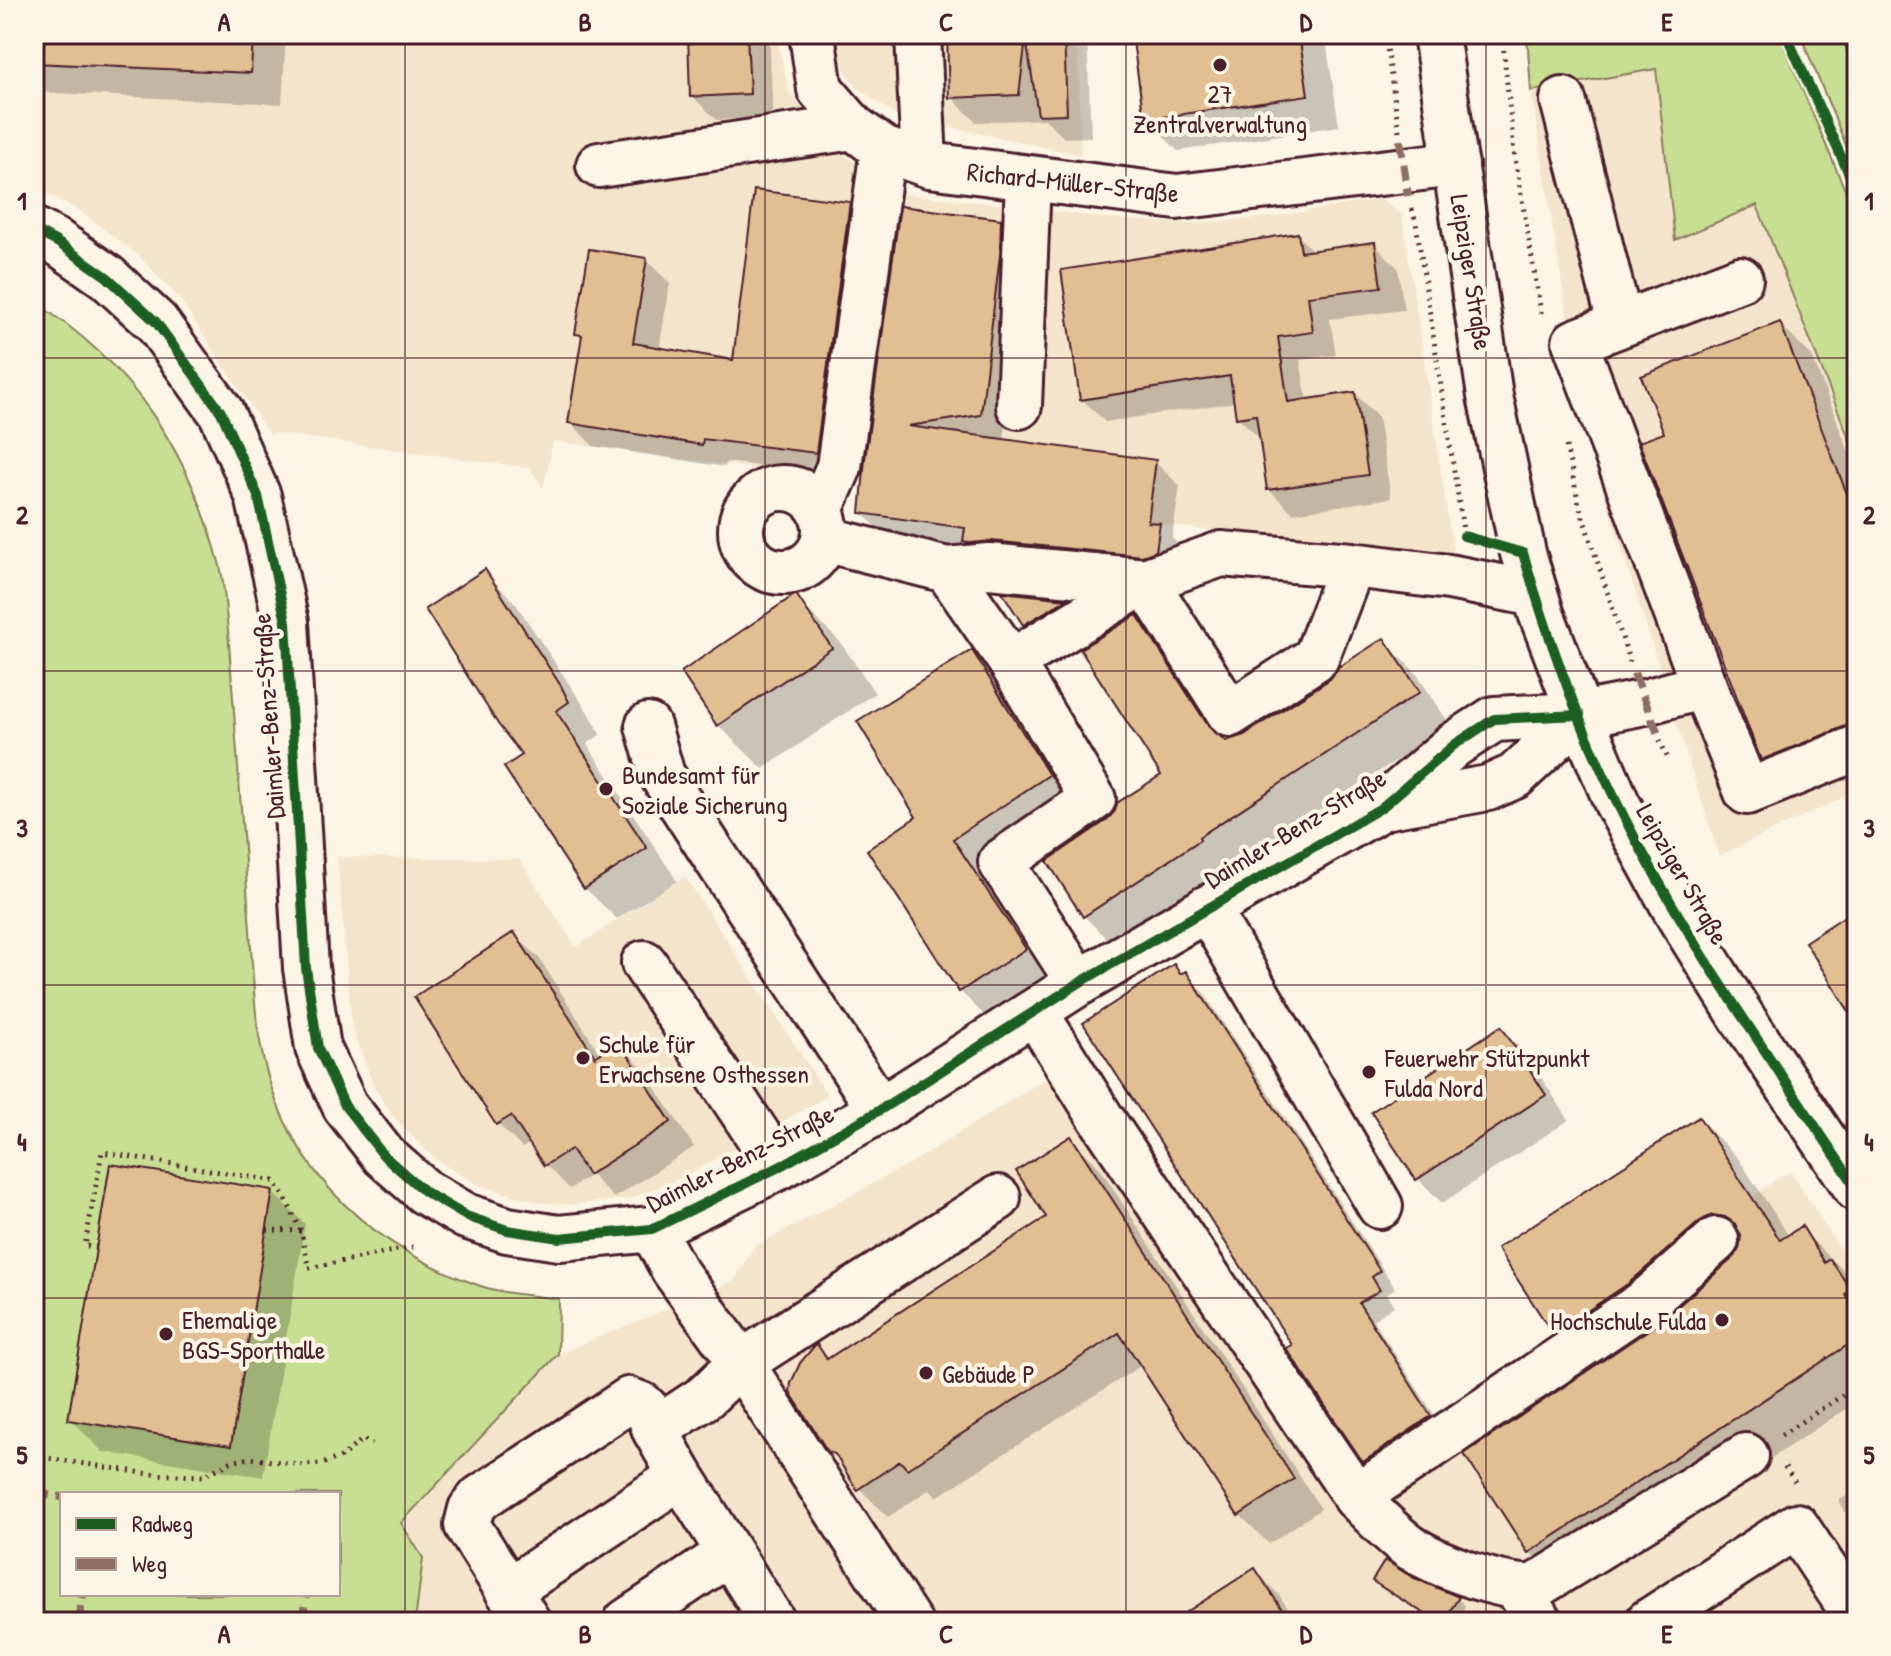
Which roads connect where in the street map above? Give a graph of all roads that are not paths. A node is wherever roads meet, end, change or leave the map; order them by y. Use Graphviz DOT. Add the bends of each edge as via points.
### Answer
graph roads {
  1 [pos="812,34"];
  2 [pos="918,34"];
  3 [pos="1436,34"];
  4 [pos="1563,100"];
  5 [pos="868,138"];
  6 [pos="924,163"];
  7 [pos="1456,164"];
  8 [pos="599,165"];
  9 [pos="1028,179"];
  10 [pos="34,230"];
  11 [pos="1740,279"];
  12 [pos="1620,323"];
  13 [pos="1019,406"];
  14 [pos="822,525"];
  15 [pos="1352,565"];
  16 [pos="947,570"];
  17 [pos="1145,581"];
  18 [pos="1535,594"];
  19 [pos="1011,662"];
  20 [pos="1704,686"];
  21 [pos="1580,715"];
  22 [pos="648,726"];
  23 [pos="1857,748"];
  24 [pos="1381,808"];
  25 [pos="1207,908"];
  26 [pos="644,963"];
  27 [pos="1079,983"];
  28 [pos="1035,1012"];
  29 [pos="880,1110"];
  30 [pos="779,1167"];
  31 [pos="1857,1189"];
  32 [pos="998,1198"];
  33 [pos="1380,1206"];
  34 [pos="652,1229"];
  35 [pos="1716,1240"];
  36 [pos="748,1373"];
  37 [pos="667,1452"];
  38 [pos="1746,1456"];
  39 [pos="1356,1497"];
  40 [pos="729,1553"];
  41 [pos="1528,1605"];
  42 [pos="518,1606"];
  43 [pos="1857,1618"];
  44 [pos="626,1622"];
  45 [pos="773,1622"];
  46 [pos="909,1622"];
  47 [pos="1648,1622"];
  1 -- 5 [label="street" via="820,89"];
  2 -- 6 [label="street"];
  3 -- 7 [label="street, Leipziger Straße"];
  4 -- 12 [label="street"];
  5 -- 6 [label="street, Richard-Müller-Straße"];
  5 -- 8 [label="street"];
  5 -- 14 [label="street" via="839,467"];
  6 -- 9 [label="street, Richard-Müller-Straße"];
  7 -- 9 [label="street, Richard-Müller-Straße" via="1177,197"];
  7 -- 18 [label="street, Leipziger Straße" via="1490,396"];
  9 -- 13 [label="street"];
  10 -- 34 [label="street, Daimler-Benz-Straße" via="107,277 156,322 221,412 258,496 286,622 306,968 318,1048 345,1106 384,1156 425,1192 466,1216 507,1230 559,1238"];
  11 -- 12 [label="street"];
  12 -- 20 [label="street" via="1575,342"];
  14 -- 14 [label="street" via="818,553 807,564 778,572 751,558 729,531 758,496 785,488 812,499"];
  14 -- 16 [label="street"];
  15 -- 17 [label="street" via="1221,554"];
  15 -- 17 [label="street" via="1316,658 1230,714"];
  15 -- 18 [label="street"];
  16 -- 17 [label="street" via="989,566"];
  16 -- 19 [label="street"];
  17 -- 19 [label="street"];
  18 -- 21 [label="street, Leipziger Straße"];
  19 -- 27 [label="street" via="1093,799 1001,862"];
  20 -- 21 [label="street"];
  20 -- 23 [label="street" via="1747,792"];
  21 -- 24 [label="street, Daimler-Benz-Straße" via="1515,776 1488,788"];
  21 -- 24 [label="street, Daimler-Benz-Straße" via="1494,719 1454,745"];
  21 -- 31 [label="street, Leipziger Straße" via="1617,803 1679,916"];
  22 -- 29 [label="street" via="662,775"];
  24 -- 25 [label="street, Daimler-Benz-Straße"];
  25 -- 27 [label="street, Daimler-Benz-Straße"];
  25 -- 33 [label="street"];
  26 -- 30 [label="street"];
  27 -- 28 [label="street, Daimler-Benz-Straße"];
  28 -- 29 [label="street, Daimler-Benz-Straße"];
  28 -- 39 [label="street"];
  29 -- 30 [label="street, Daimler-Benz-Straße"];
  30 -- 34 [label="street, Daimler-Benz-Straße"];
  32 -- 36 [label="street"];
  34 -- 36 [label="street" via="674,1270"];
  35 -- 39 [label="street" via="1644,1303"];
  36 -- 37 [label="street" via="717,1416"];
  36 -- 46 [label="street"];
  37 -- 40 [label="street"];
  37 -- 42 [label="street"];
  37 -- 42 [label="street" via="648,1411 629,1400 480,1498 467,1525"];
  38 -- 41 [label="street" via="1534,1587"];
  39 -- 41 [label="street" via="1409,1547"];
  40 -- 44 [label="street"];
  40 -- 45 [label="street"];
  43 -- 47 [label="street" via="1796,1526"];
}
